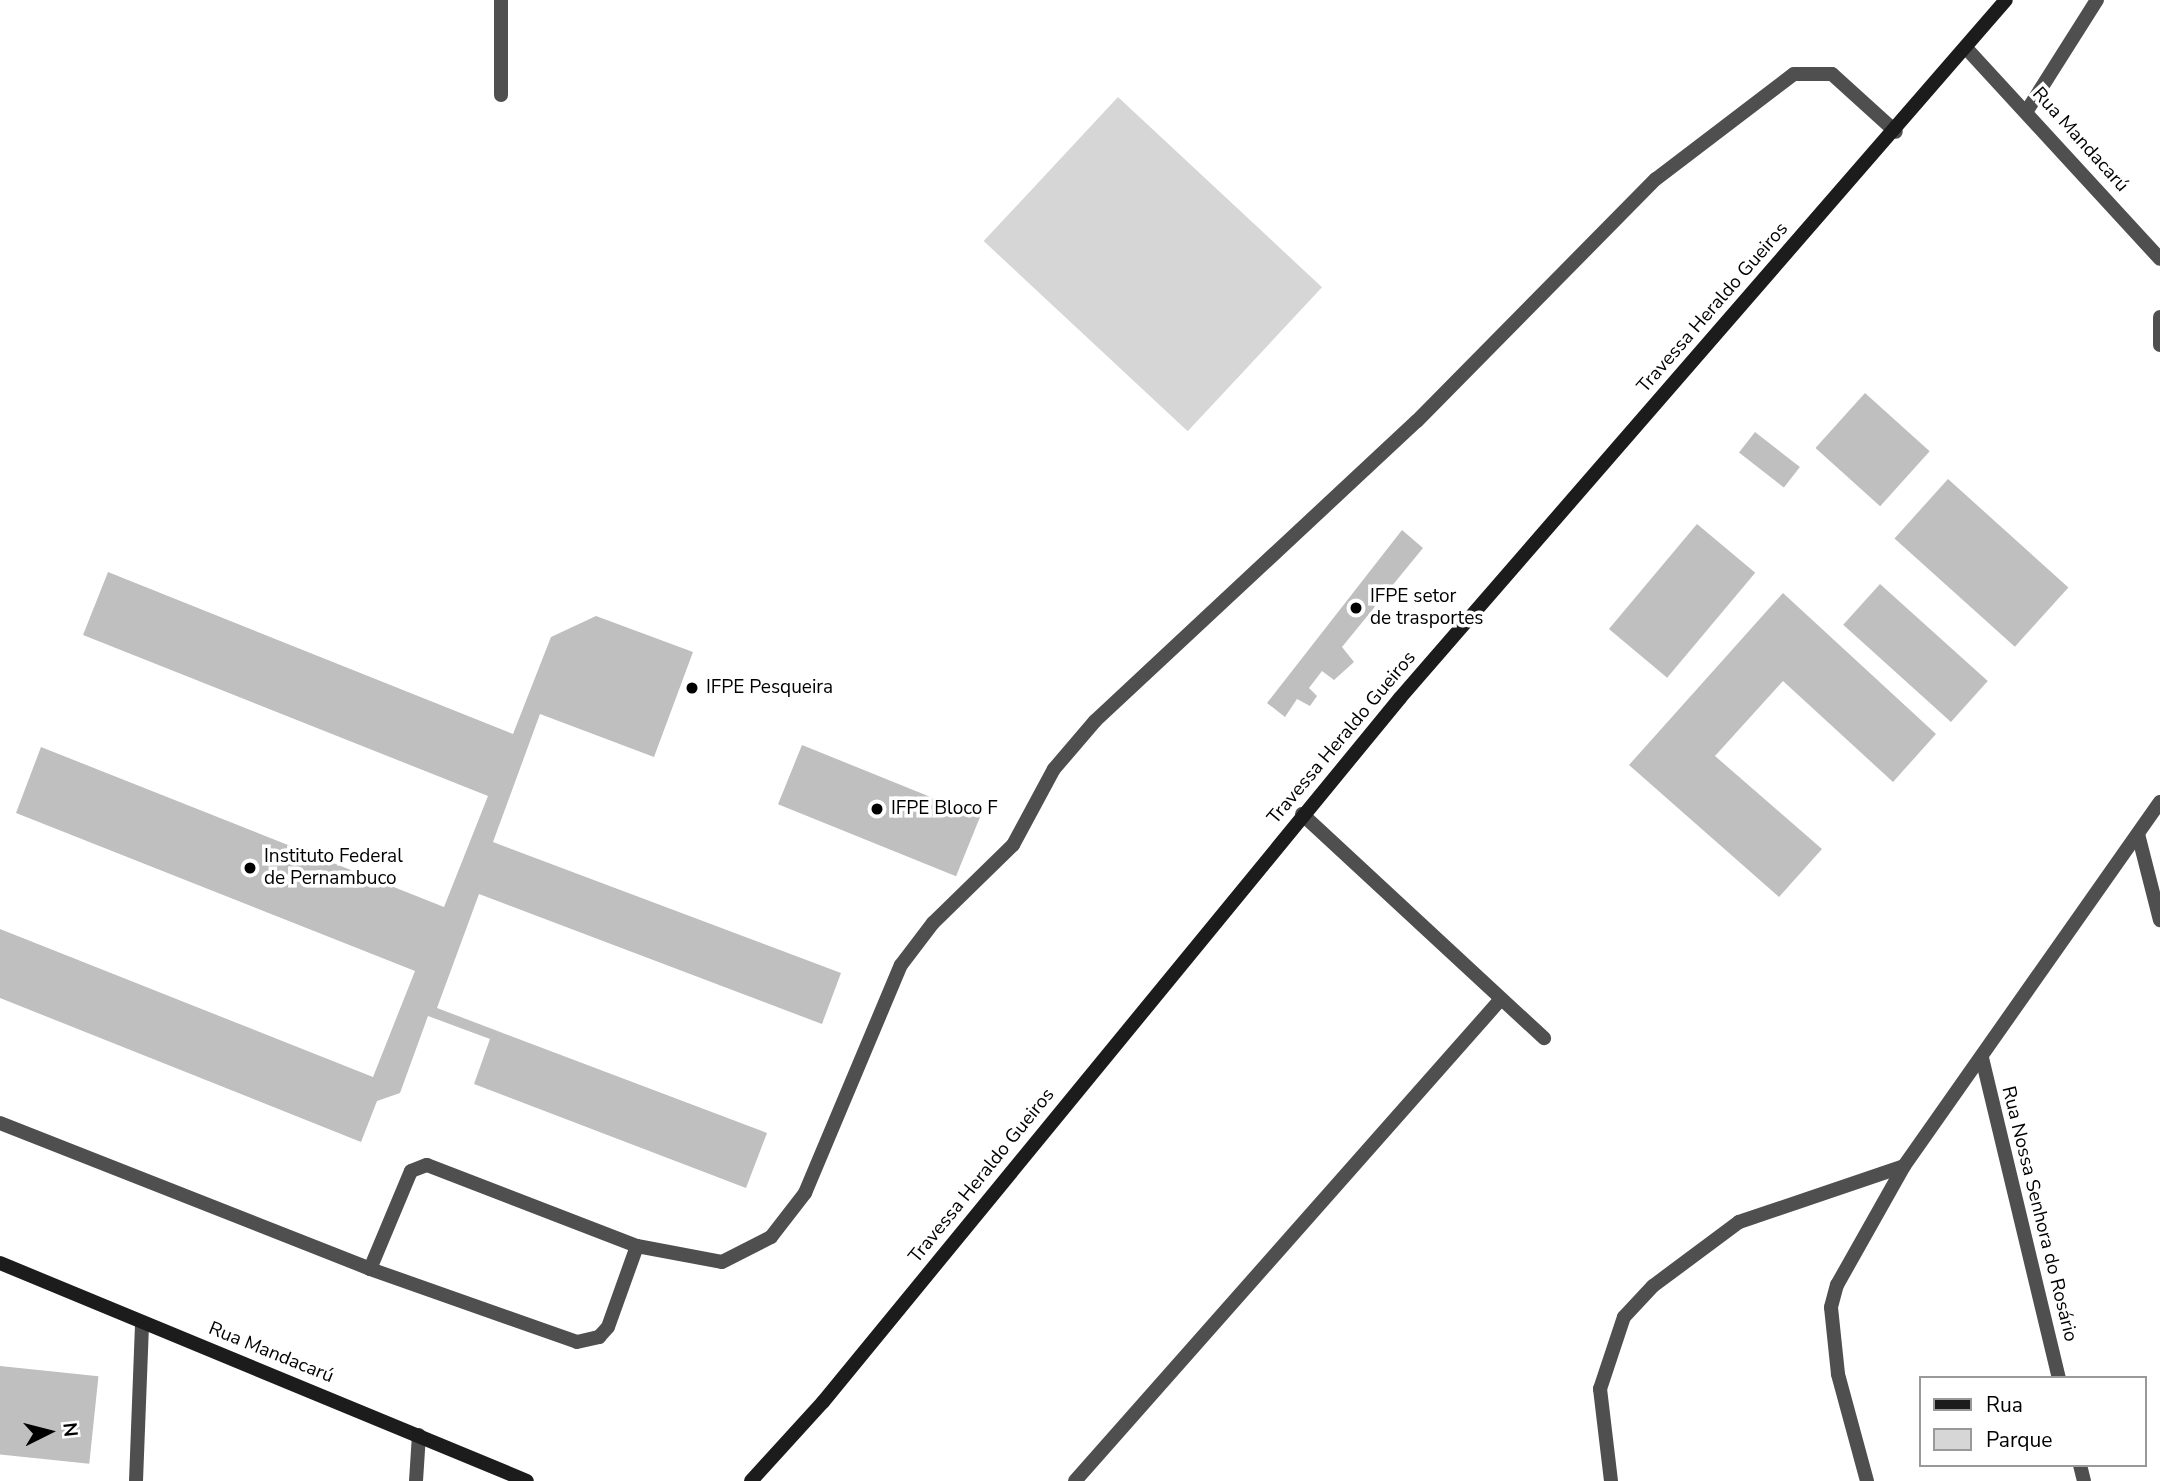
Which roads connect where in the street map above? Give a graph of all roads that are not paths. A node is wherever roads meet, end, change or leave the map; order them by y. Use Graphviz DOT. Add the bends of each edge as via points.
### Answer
graph roads {
  1 [pos="501,0"];
  2 [pos="2006,0"];
  3 [pos="2097,0"];
  4 [pos="1967,49"];
  5 [pos="502,95"];
  6 [pos="2028,109"];
  7 [pos="1896,132"];
  8 [pos="2160,259"];
  9 [pos="2160,317"];
  10 [pos="2160,345"];
  11 [pos="2160,802"];
  12 [pos="1302,814"];
  13 [pos="2138,834"];
  14 [pos="2160,920"];
  15 [pos="1501,999"];
  16 [pos="1544,1038"];
  17 [pos="1982,1058"];
  18 [pos="0,1123"];
  19 [pos="1904,1166"];
  20 [pos="637,1246"];
  21 [pos="0,1263"];
  22 [pos="370,1269"];
  23 [pos="142,1323"];
  24 [pos="2059,1376"];
  25 [pos="419,1435"];
  26 [pos="136,1481"];
  27 [pos="416,1481"];
  28 [pos="527,1481"];
  29 [pos="751,1481"];
  30 [pos="1075,1481"];
  31 [pos="1611,1481"];
  32 [pos="1867,1481"];
  1 -- 5 [label="street"];
  2 -- 4 [label="street, Travessa Heraldo Gueiros"];
  3 -- 6 [label="street"];
  4 -- 6 [label="street, Rua Mandacarú"];
  4 -- 7 [label="street, Travessa Heraldo Gueiros"];
  6 -- 8 [label="street, Rua Mandacarú"];
  7 -- 12 [label="street, Travessa Heraldo Gueiros"];
  7 -- 20 [label="street" via="1832,74 1808,69 1656,179 1417,421 1094,721 1054,769 1013,845 941,915 901,965 805,1193 771,1237 722,1262"];
  9 -- 10 [label="street"];
  11 -- 13 [label="street"];
  12 -- 15 [label="street"];
  12 -- 29 [label="street, Travessa Heraldo Gueiros" via="823,1402"];
  13 -- 14 [label="street"];
  13 -- 17 [label="street"];
  15 -- 16 [label="street"];
  15 -- 30 [label="street"];
  17 -- 19 [label="street"];
  17 -- 24 [label="street, Rua Nossa Senhora do Rosário"];
  18 -- 22 [label="street"];
  19 -- 31 [label="street" via="1739,1222 1653,1286 1624,1317 1600,1389"];
  19 -- 32 [label="street" via="1837,1285 1831,1307 1838,1374"];
  20 -- 22 [label="street" via="608,1327 590,1341 577,1342"];
  20 -- 22 [label="street" via="427,1165 411,1171"];
  21 -- 23 [label="street, Rua Mandacarú"];
  23 -- 25 [label="street, Rua Mandacarú"];
  23 -- 26 [label="street"];
  25 -- 27 [label="street"];
  25 -- 28 [label="street, Rua Mandacarú"];
}
